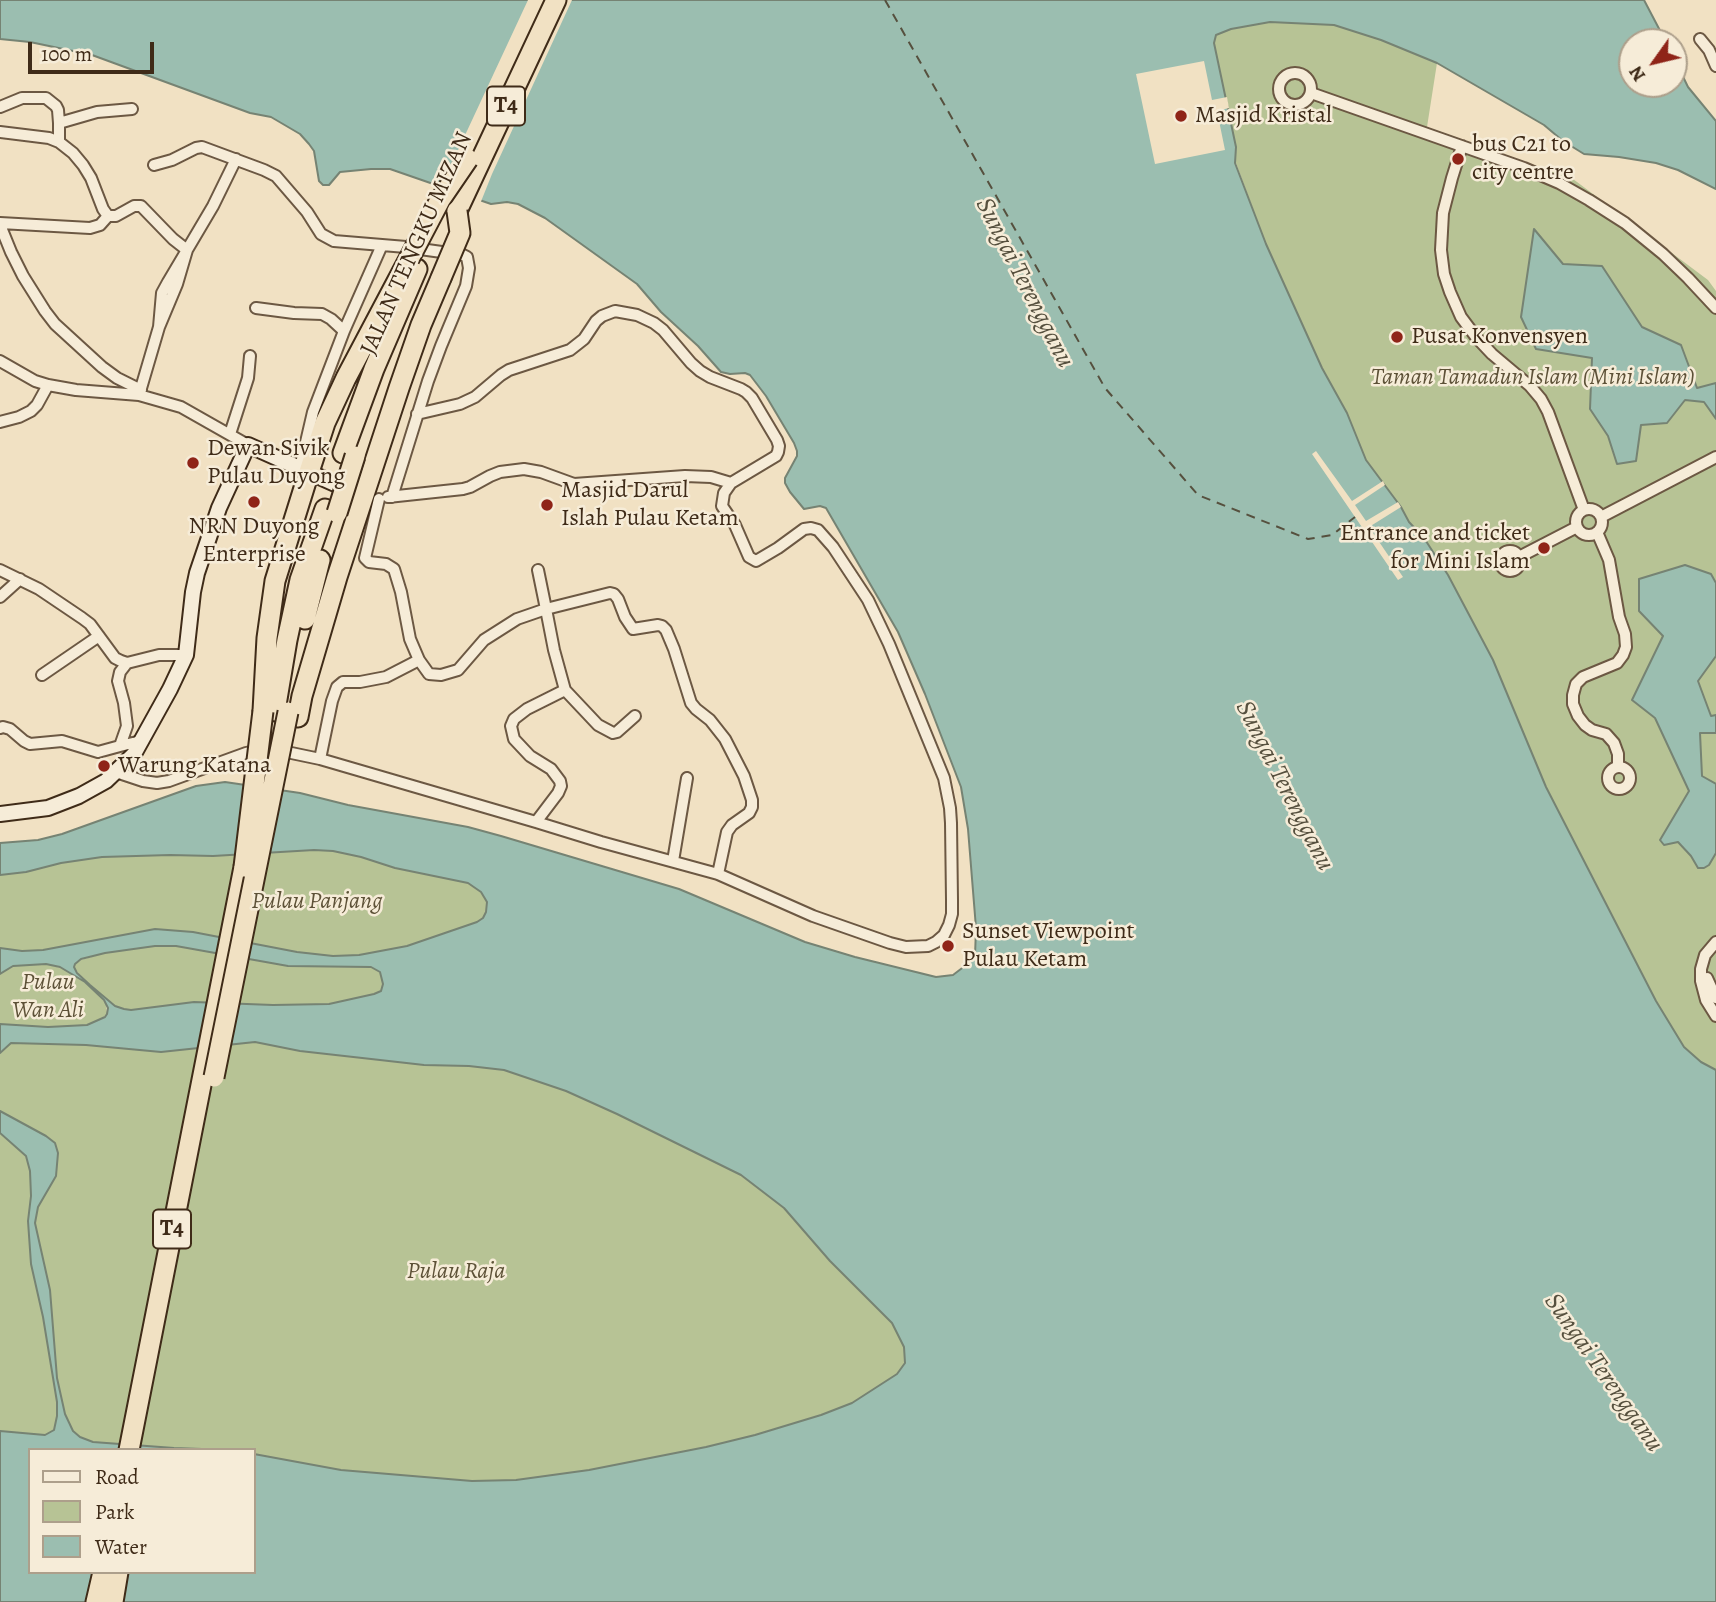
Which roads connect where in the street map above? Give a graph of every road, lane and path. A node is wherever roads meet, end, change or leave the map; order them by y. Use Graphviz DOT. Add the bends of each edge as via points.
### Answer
graph roads {
  1 [pos="542,0"];
  2 [pos="555,0"];
  3 [pos="1700,39"];
  4 [pos="1716,66"];
  5 [pos="1311,93"];
  6 [pos="0,107"];
  7 [pos="132,109"];
  8 [pos="59,123"];
  9 [pos="0,132"];
  10 [pos="58,142"];
  11 [pos="1462,146"];
  12 [pos="236,159"];
  13 [pos="154,165"];
  14 [pos="108,216"];
  15 [pos="0,224"];
  16 [pos="382,245"];
  17 [pos="187,250"];
  18 [pos="425,267"];
  19 [pos="256,308"];
  20 [pos="1716,308"];
  21 [pos="344,331"];
  22 [pos="250,356"];
  23 [pos="0,361"];
  24 [pos="48,385"];
  25 [pos="140,392"];
  26 [pos="417,415"];
  27 [pos="0,422"];
  28 [pos="230,434"];
  29 [pos="248,445"];
  30 [pos="1716,457"];
  31 [pos="304,470"];
  32 [pos="731,482"];
  33 [pos="371,497"];
  34 [pos="392,497"];
  35 [pos="1584,510"];
  36 [pos="1601,517"];
  37 [pos="1577,527"];
  38 [pos="1597,532"];
  39 [pos="1519,557"];
  40 [pos="0,570"];
  41 [pos="538,570"];
  42 [pos="20,579"];
  43 [pos="0,597"];
  44 [pos="546,609"];
  45 [pos="99,636"];
  46 [pos="186,655"];
  47 [pos="419,660"];
  48 [pos="127,663"];
  49 [pos="42,675"];
  50 [pos="565,690"];
  51 [pos="281,713"];
  52 [pos="635,716"];
  53 [pos="0,728"];
  54 [pos="141,741"];
  55 [pos="120,746"];
  56 [pos="320,759"];
  57 [pos="1618,767"];
  58 [pos="116,772"];
  59 [pos="687,778"];
  60 [pos="0,814"];
  61 [pos="536,822"];
  62 [pos="673,861"];
  63 [pos="718,874"];
  64 [pos="1716,942"];
  65 [pos="1705,955"];
  66 [pos="1716,998"];
  67 [pos="1716,1016"];
  68 [pos="208,1075"];
  69 [pos="149,1385"];
  70 [pos="130,1448"];
  71 [pos="142,1448"];
  72 [pos="103,1574"];
  73 [pos="118,1574"];
  74 [pos="96,1602"];
  75 [pos="113,1602"];
  1 -- 18 [label="highway, JALAN TENGKU MIZAN / T4, bridge" via="468,159 440,200"];
  2 -- 18 [label="highway, JALAN TENGKU MIZAN / T4, bridge" via="457,211 460,233"];
  3 -- 4 [label="street"];
  5 -- 11 [label="street"];
  6 -- 8 [label="street" via="22,98 46,98 56,106"];
  7 -- 8 [label="street" via="97,112"];
  8 -- 10 [label="street"];
  9 -- 10 [label="street"];
  10 -- 14 [label="street" via="83,164"];
  11 -- 20 [label="street" via="1536,173 1589,200 1663,254"];
  11 -- 35 [label="street" via="1443,214 1441,250 1446,280 1461,317 1476,337 1541,399"];
  12 -- 13 [label="street" via="202,147"];
  12 -- 16 [label="street" via="276,176 327,238"];
  12 -- 17 [label="street"];
  14 -- 15 [label="street" via="90,228"];
  14 -- 17 [label="street" via="141,206"];
  15 -- 25 [label="street" via="23,276 55,324 102,367"];
  16 -- 21 [label="street"];
  16 -- 26 [label="street" via="463,255 469,261 467,286"];
  17 -- 25 [label="street"];
  18 -- 31 [label="highway" via="346,378"];
  18 -- 33 [label="highway" via="417,338"];
  18 -- 51 [label="highway, JALAN TENGKU MIZAN / T4" via="374,369 331,511 300,580 287,640"];
  19 -- 21 [label="street" via="322,314"];
  21 -- 31 [label="street" via="313,412"];
  22 -- 28 [label="street" via="248,378"];
  23 -- 24 [label="street"];
  24 -- 25 [label="street"];
  24 -- 27 [label="street" via="31,411"];
  25 -- 28 [label="street" via="181,407"];
  26 -- 32 [label="street" via="460,404 509,370 570,350 609,313 637,315 663,330 701,371 746,392 777,440 776,456"];
  26 -- 34 [label="street"];
  28 -- 29 [label="street"];
  29 -- 31 [label="street"];
  29 -- 46 [label="street" via="197,573"];
  30 -- 36 [label="street"];
  31 -- 33 [label="street"];
  31 -- 51 [label="highway" via="275,581 267,638"];
  32 -- 34 [label="street" via="685,477 574,484 524,469 490,475 463,489"];
  32 -- 63 [label="street" via="722,506 752,560 761,559 804,529 818,530 873,611 944,778 951,823 952,914 936,942 906,947 813,916"];
  33 -- 34 [label="street"];
  33 -- 47 [label="street" via="365,558 394,569"];
  33 -- 51 [label="highway" via="302,696"];
  35 -- 36 [label="street" via="1596,511"];
  35 -- 37 [label="street" via="1577,517"];
  36 -- 38 [label="street"];
  37 -- 38 [label="street" via="1586,534"];
  37 -- 39 [label="street"];
  38 -- 57 [label="street" via="1609,560 1626,647 1617,663 1592,671 1576,684 1573,704 1585,725 1614,743"];
  40 -- 42 [label="street"];
  41 -- 44 [label="street"];
  42 -- 43 [label="street"];
  42 -- 45 [label="street" via="82,618"];
  44 -- 47 [label="street" via="484,640 458,670 429,674"];
  44 -- 50 [label="street"];
  44 -- 63 [label="street" via="610,593 618,599 633,629 663,626 691,703 725,739 752,800 749,813 727,832"];
  45 -- 48 [label="street" via="115,658"];
  45 -- 49 [label="street"];
  46 -- 48 [label="street" via="159,655"];
  46 -- 54 [label="street"];
  47 -- 56 [label="street" via="386,677 343,682 337,687"];
  48 -- 55 [label="street" via="118,681 127,726"];
  50 -- 52 [label="street" via="598,725 612,733"];
  50 -- 61 [label="street" via="518,714 510,726 519,745 560,781 558,793"];
  51 -- 68 [label="highway, T4, bridge" via="244,867"];
  51 -- 68 [label="highway, T4, bridge" via="261,844"];
  53 -- 55 [label="street" via="10,729 30,744 62,741 97,752"];
  54 -- 55 [label="street"];
  54 -- 58 [label="street"];
  56 -- 58 [label="street" via="258,750 157,783"];
  56 -- 61 [label="street"];
  58 -- 60 [label="street" via="63,803"];
  59 -- 62 [label="street"];
  61 -- 62 [label="street"];
  62 -- 63 [label="street"];
  64 -- 65 [label="street"];
  65 -- 66 [label="street" via="1707,979"];
  65 -- 67 [label="street" via="1701,981"];
  68 -- 69 [label="highway, T4"];
  69 -- 70 [label="highway, T4"];
  69 -- 71 [label="highway, T4"];
  72 -- 74 [label="highway"];
  73 -- 75 [label="highway"];
}
